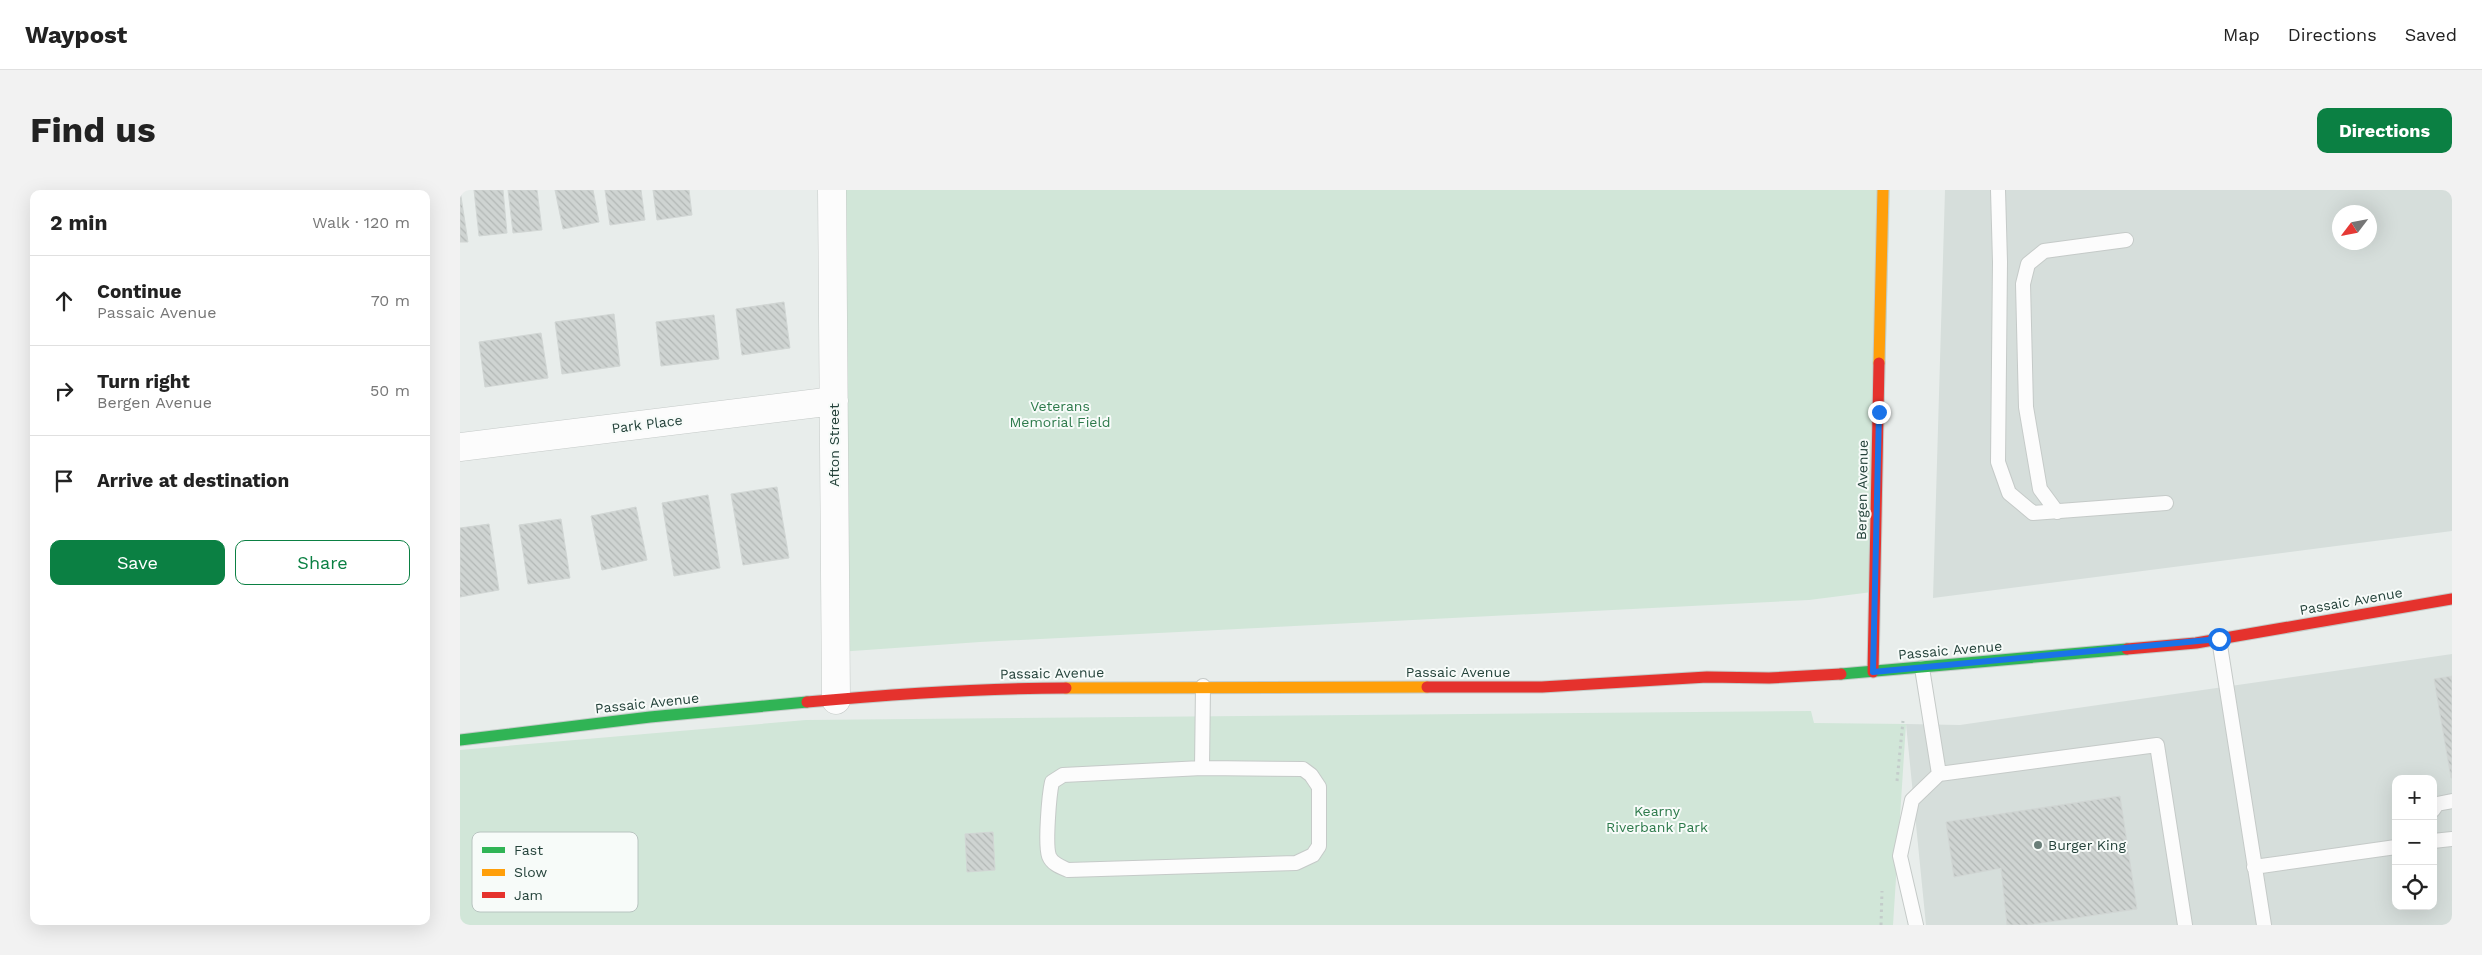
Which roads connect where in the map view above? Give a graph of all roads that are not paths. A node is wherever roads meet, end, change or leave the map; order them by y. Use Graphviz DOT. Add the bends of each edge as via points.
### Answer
graph roads {
  1 [pos="832,190"];
  2 [pos="1883,190"];
  3 [pos="1998,190"];
  4 [pos="2126,240"];
  5 [pos="834,401"];
  6 [pos="460,447"];
  7 [pos="2166,503"];
  8 [pos="2057,512"];
  9 [pos="2452,599"];
  10 [pos="2219,639"];
  11 [pos="1922,668"];
  12 [pos="1873,672"];
  13 [pos="1203,686"];
  14 [pos="836,700"];
  15 [pos="460,740"];
  16 [pos="1202,768"];
  17 [pos="1939,774"];
  18 [pos="2452,802"];
  19 [pos="2437,804"];
  20 [pos="2452,839"];
  21 [pos="2437,841"];
  22 [pos="2392,848"];
  23 [pos="2254,867"];
  24 [pos="1916,925"];
  25 [pos="2185,925"];
  26 [pos="2264,925"];
  1 -- 5 [label="street, Afton Street"];
  2 -- 12 [label="main road, Bergen Avenue"];
  3 -- 8 [label="lane" via="1998,462 2008,493 2033,513"];
  4 -- 8 [label="lane" via="2044,251 2028,264 2023,284 2026,407 2040,489"];
  5 -- 6 [label="street, Park Place"];
  5 -- 14 [label="street, Afton Street"];
  7 -- 8 [label="lane"];
  9 -- 10 [label="main road, Passaic Avenue"];
  10 -- 11 [label="main road, Passaic Avenue"];
  10 -- 23 [label="lane"];
  11 -- 12 [label="main road, Passaic Avenue"];
  11 -- 17 [label="lane"];
  12 -- 13 [label="main road, Passaic Avenue" via="1769,678 1707,677 1542,687"];
  13 -- 14 [label="main road, Passaic Avenue" via="1020,688"];
  13 -- 16 [label="lane"];
  14 -- 15 [label="main road, Passaic Avenue" via="650,716"];
  16 -- 16 [label="lane" via="1302,769 1319,787 1319,846 1313,854 1296,863 1068,870 1055,864 1049,856 1048,797 1052,782 1063,775"];
  17 -- 24 [label="lane" via="1912,800 1900,856"];
  17 -- 25 [label="lane" via="2157,745"];
  18 -- 19 [label="lane"];
  20 -- 21 [label="lane"];
  22 -- 23 [label="lane"];
  23 -- 26 [label="lane"];
}
